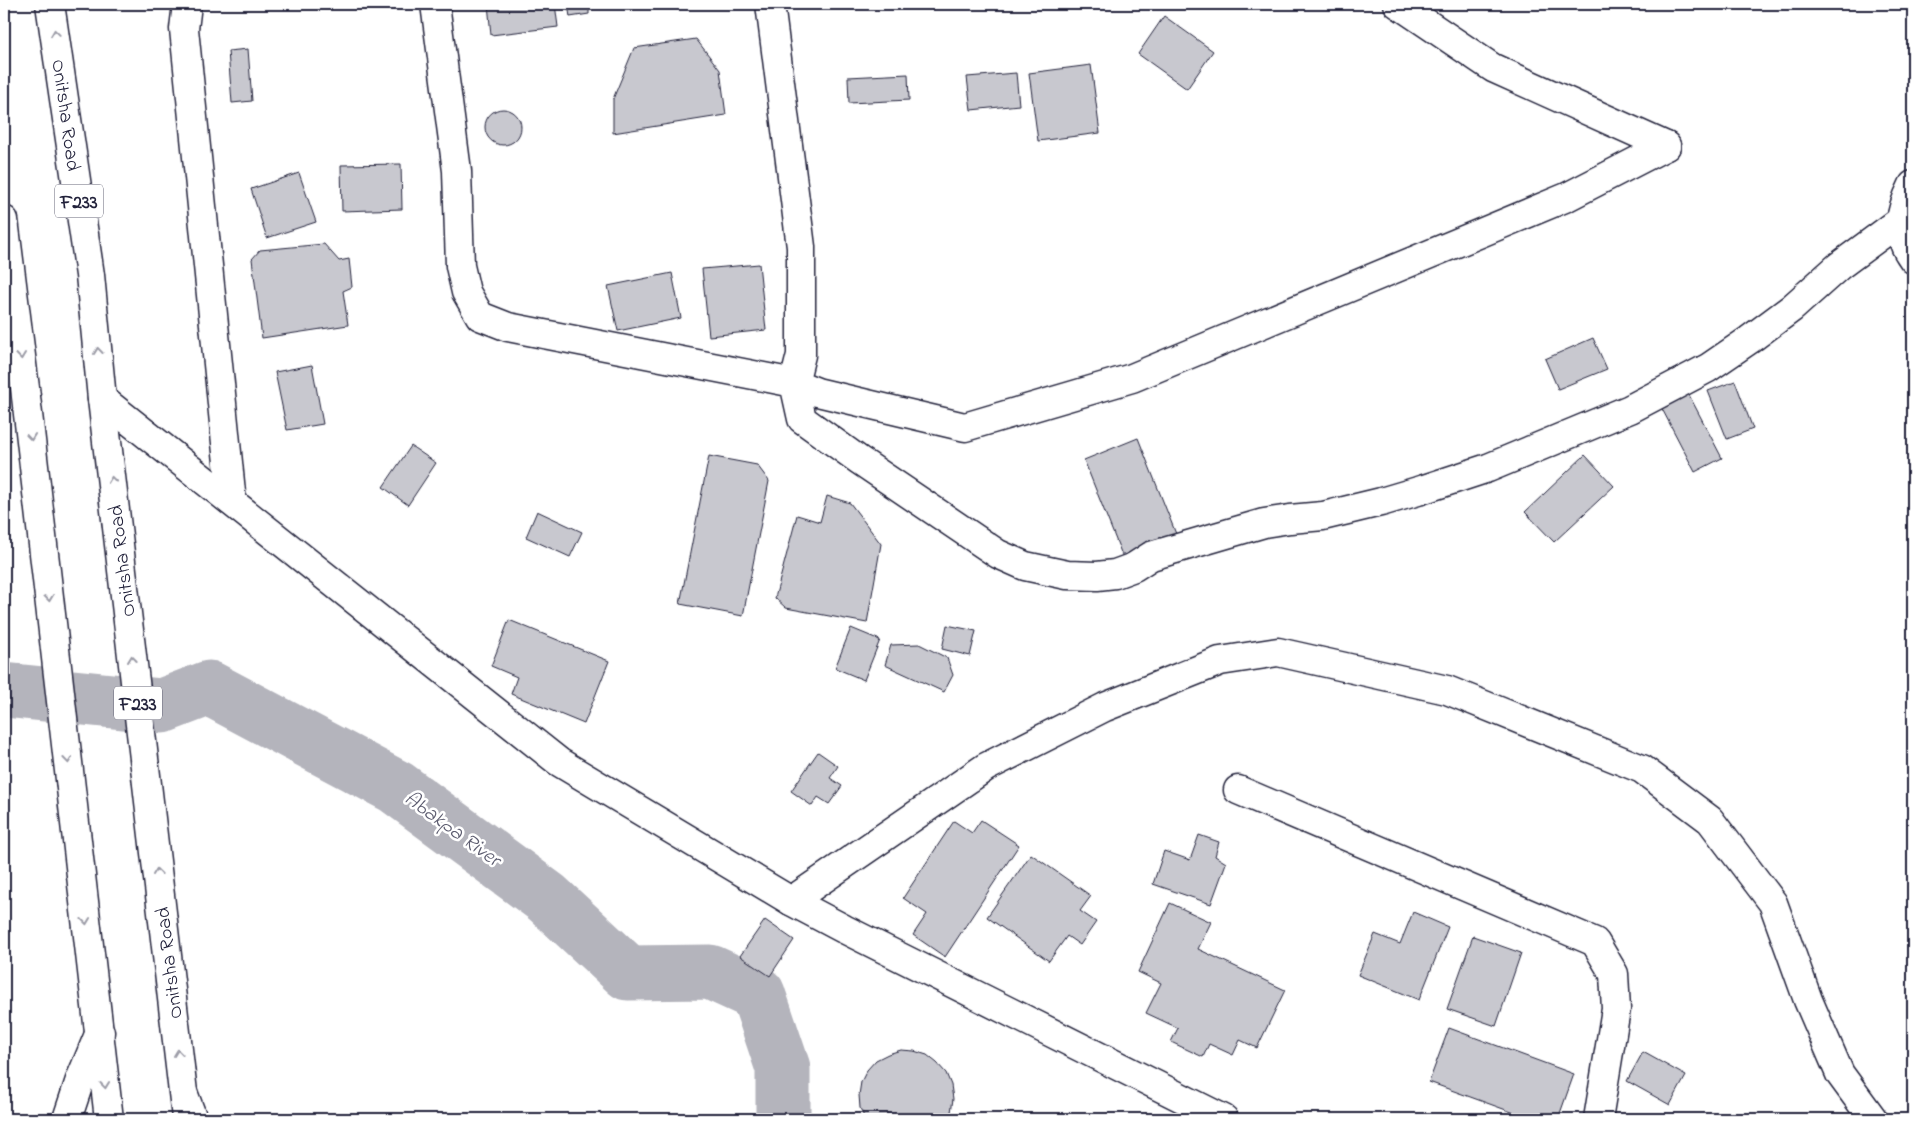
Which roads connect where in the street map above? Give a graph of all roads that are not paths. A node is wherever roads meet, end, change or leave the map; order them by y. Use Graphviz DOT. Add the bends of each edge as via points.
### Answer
graph roads {
  1 [pos="50,4"];
  2 [pos="187,4"];
  3 [pos="435,4"];
  4 [pos="770,4"];
  5 [pos="1398,4"];
  6 [pos="1913,185"];
  7 [pos="4,220"];
  8 [pos="1900,221"];
  9 [pos="1913,259"];
  10 [pos="794,382"];
  11 [pos="102,399"];
  12 [pos="232,502"];
  13 [pos="1238,790"];
  14 [pos="791,901"];
  15 [pos="100,1032"];
  16 [pos="188,1111"];
  17 [pos="67,1119"];
  18 [pos="109,1119"];
  19 [pos="1224,1119"];
  20 [pos="1598,1119"];
  21 [pos="1873,1119"];
  11 -- 1 [label="main road, Onitsha Road / F233, one-way" via="90,275"];
  2 -- 12 [label="main road" via="185,38"];
  3 -- 10 [label="main road" via="457,171 460,266 466,292 480,316 508,327"];
  4 -- 10 [label="main road" via="801,247 801,355"];
  5 -- 10 [label="main road" via="1493,68 1666,146 1567,198 1132,378 965,427 817,392"];
  6 -- 8 [label="main road"];
  7 -- 15 [label="main road, one-way"];
  8 -- 9 [label="main road" via="1904,244"];
  8 -- 10 [label="main road" via="1749,340 1708,368 1630,409 1488,468 1418,491 1323,516 1264,523 1151,556 1115,574 1067,575 1025,566 998,554 802,419"];
  11 -- 12 [label="main road"];
  16 -- 11 [label="main road, Onitsha Road / F233, one-way" via="173,1008"];
  12 -- 14 [label="main road" via="559,762"];
  13 -- 20 [label="main road" via="1595,942 1614,974 1616,1009"];
  14 -- 19 [label="main road"];
  14 -- 21 [label="main road" via="994,763 1104,707 1220,661 1278,652 1447,690 1642,769 1710,820 1773,903 1808,1000 1840,1074"];
  15 -- 17 [label="main road"];
  15 -- 18 [label="main road, one-way"];
}
